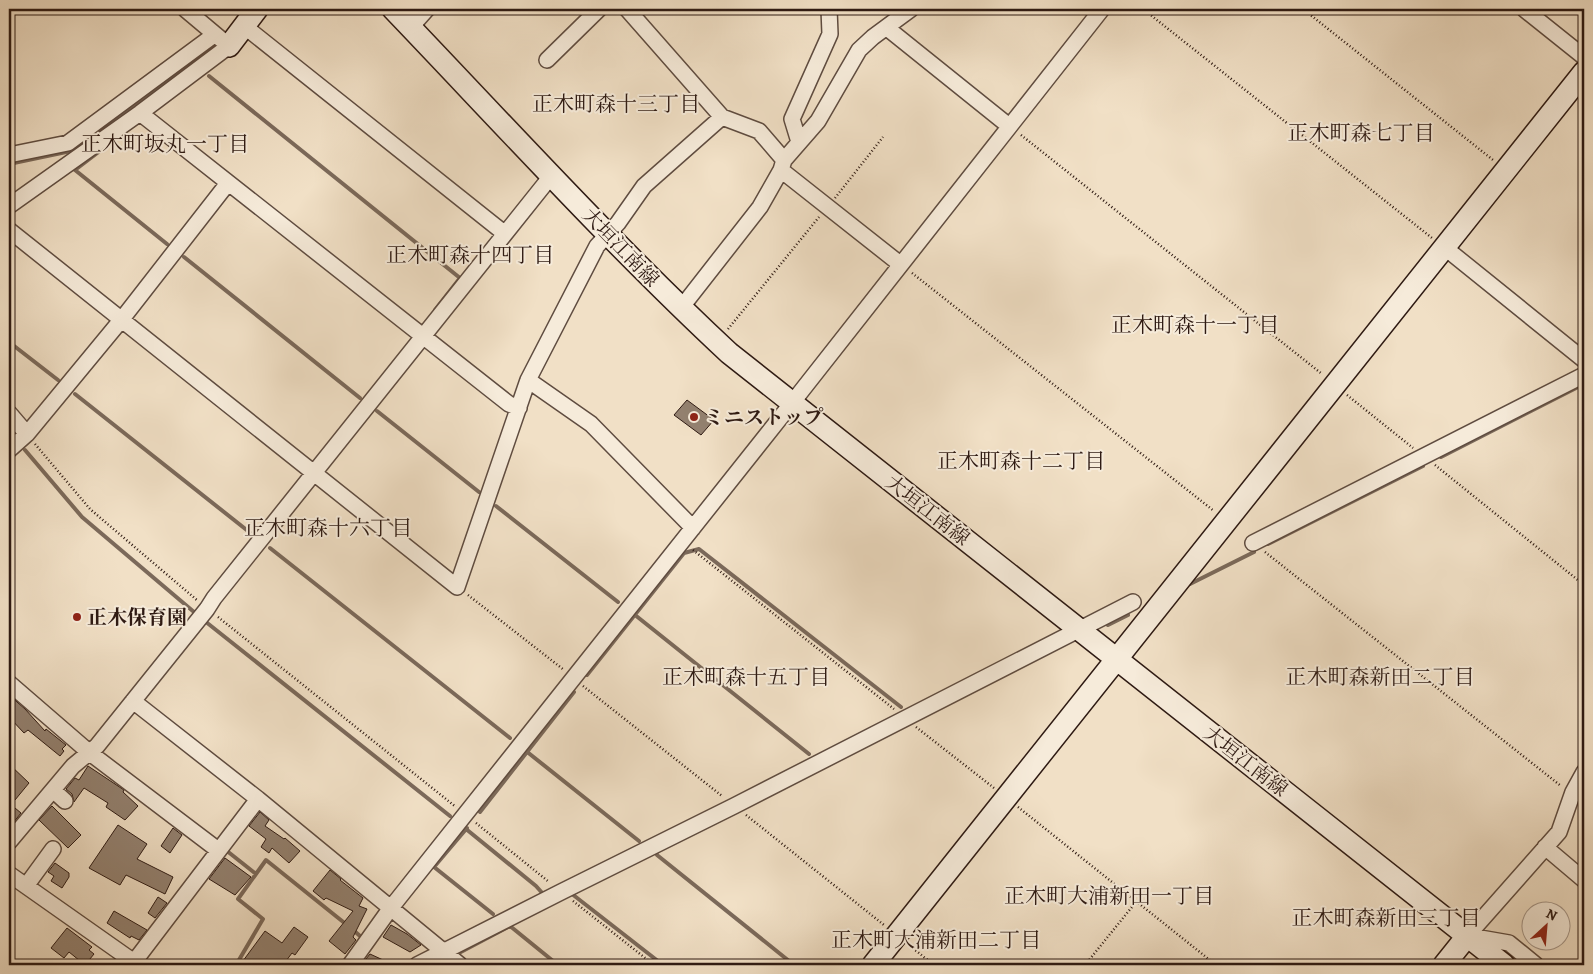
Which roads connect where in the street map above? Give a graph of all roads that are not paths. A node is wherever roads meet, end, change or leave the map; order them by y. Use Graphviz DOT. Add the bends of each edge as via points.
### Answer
graph roads {
  1 [pos="185,9"];
  2 [pos="257,9"];
  3 [pos="394,9"];
  4 [pos="427,9"];
  5 [pos="599,9"];
  6 [pos="627,9"];
  7 [pos="829,9"];
  8 [pos="911,9"];
  9 [pos="1102,9"];
  10 [pos="1524,9"];
  11 [pos="244,26"];
  12 [pos="410,27"];
  13 [pos="887,28"];
  14 [pos="221,41"];
  15 [pos="1584,57"];
  16 [pos="547,60"];
  17 [pos="1584,72"];
  18 [pos="140,113"];
  19 [pos="722,117"];
  20 [pos="1009,126"];
  21 [pos="799,142"];
  22 [pos="9,155"];
  23 [pos="783,165"];
  24 [pos="552,175"];
  25 [pos="228,183"];
  26 [pos="9,206"];
  27 [pos="9,230"];
  28 [pos="504,233"];
  29 [pos="608,234"];
  30 [pos="1444,247"];
  31 [pos="900,264"];
  32 [pos="681,308"];
  33 [pos="122,319"];
  34 [pos="423,336"];
  35 [pos="1584,360"];
  36 [pos="1584,375"];
  37 [pos="528,380"];
  38 [pos="792,403"];
  39 [pos="519,408"];
  40 [pos="9,413"];
  41 [pos="27,434"];
  42 [pos="9,450"];
  43 [pos="315,472"];
  44 [pos="693,528"];
  45 [pos="1253,543"];
  46 [pos="1134,602"];
  47 [pos="1079,630"];
  48 [pos="1116,659"];
  49 [pos="9,684"];
  50 [pos="133,701"];
  51 [pos="90,753"];
  52 [pos="1584,772"];
  53 [pos="53,790"];
  54 [pos="258,799"];
  55 [pos="65,801"];
  56 [pos="9,842"];
  57 [pos="1545,847"];
  58 [pos="53,849"];
  59 [pos="218,850"];
  60 [pos="9,874"];
  61 [pos="1584,880"];
  62 [pos="26,886"];
  63 [pos="390,908"];
  64 [pos="1468,935"];
  65 [pos="443,952"];
  66 [pos="137,964"];
  67 [pos="350,965"];
  68 [pos="417,965"];
  69 [pos="460,965"];
  70 [pos="873,965"];
  71 [pos="1444,965"];
  72 [pos="1504,965"];
  73 [pos="1536,965"];
  1 -- 14 [label="street"];
  2 -- 11 [label="main road"];
  3 -- 12 [label="main road, 大垣江南線"];
  4 -- 12 [label="street"];
  5 -- 16 [label="street"];
  6 -- 19 [label="street"];
  7 -- 21 [label="street" via="830,34 792,119"];
  8 -- 13 [label="street"];
  9 -- 20 [label="street"];
  10 -- 15 [label="street"];
  11 -- 14 [label="main road"];
  11 -- 28 [label="street"];
  12 -- 24 [label="main road, 大垣江南線"];
  13 -- 20 [label="street"];
  13 -- 21 [label="street" via="859,50 818,121"];
  14 -- 18 [label="street"];
  14 -- 22 [label="street" via="68,143"];
  17 -- 30 [label="main road"];
  18 -- 25 [label="street"];
  18 -- 26 [label="street"];
  19 -- 23 [label="street" via="759,131"];
  19 -- 29 [label="street" via="644,186"];
  20 -- 31 [label="street"];
  21 -- 23 [label="street"];
  23 -- 31 [label="street"];
  23 -- 32 [label="street" via="760,207"];
  24 -- 28 [label="street"];
  24 -- 29 [label="main road, 大垣江南線"];
  25 -- 33 [label="street"];
  25 -- 34 [label="street"];
  27 -- 33 [label="street"];
  28 -- 34 [label="street"];
  29 -- 32 [label="main road, 大垣江南線"];
  29 -- 37 [label="street" via="597,246"];
  30 -- 35 [label="street"];
  30 -- 48 [label="main road"];
  31 -- 38 [label="street"];
  32 -- 38 [label="main road, 大垣江南線"];
  33 -- 41 [label="street"];
  33 -- 43 [label="street"];
  34 -- 39 [label="street" via="509,404"];
  34 -- 43 [label="street"];
  36 -- 45 [label="street"];
  37 -- 39 [label="street"];
  37 -- 44 [label="street" via="591,424"];
  38 -- 44 [label="street"];
  38 -- 47 [label="main road, 大垣江南線"];
  39 -- 43 [label="street" via="457,586"];
  40 -- 41 [label="street"];
  41 -- 42 [label="street"];
  43 -- 50 [label="street"];
  44 -- 63 [label="street"];
  46 -- 47 [label="street"];
  47 -- 48 [label="main road, 大垣江南線"];
  47 -- 65 [label="street"];
  48 -- 64 [label="main road, 大垣江南線"];
  48 -- 70 [label="main road"];
  49 -- 51 [label="street"];
  50 -- 51 [label="street"];
  50 -- 54 [label="street"];
  51 -- 53 [label="street" via="73,766"];
  51 -- 59 [label="street"];
  52 -- 57 [label="street" via="1559,832"];
  53 -- 55 [label="street"];
  53 -- 56 [label="street"];
  54 -- 59 [label="street"];
  54 -- 63 [label="street"];
  57 -- 61 [label="street"];
  57 -- 64 [label="street"];
  58 -- 62 [label="street"];
  59 -- 66 [label="street"];
  60 -- 62 [label="street"];
  62 -- 66 [label="street"];
  63 -- 65 [label="street"];
  63 -- 67 [label="street"];
  64 -- 71 [label="main road"];
  64 -- 72 [label="main road, 大垣江南線"];
  64 -- 73 [label="street" via="1509,943"];
  65 -- 68 [label="street"];
  65 -- 69 [label="street"];
}
